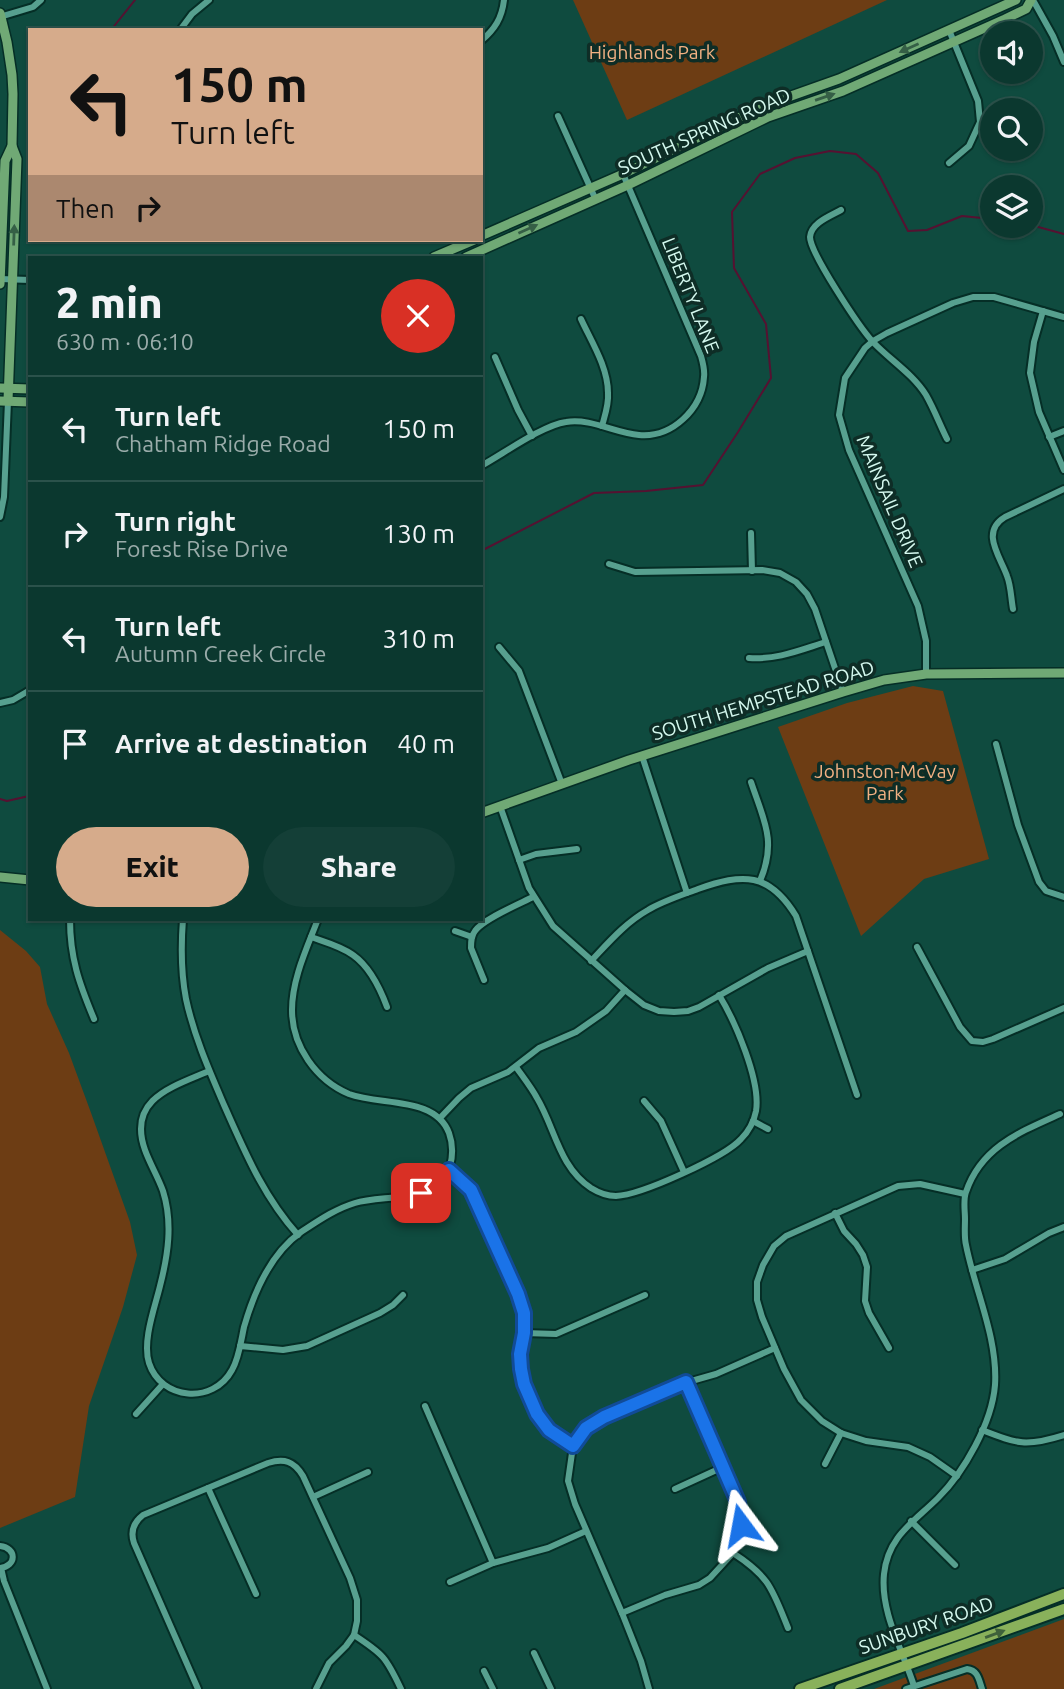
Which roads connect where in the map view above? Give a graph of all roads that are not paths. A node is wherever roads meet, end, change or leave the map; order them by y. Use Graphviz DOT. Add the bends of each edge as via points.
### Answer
graph roads {
  1 [pos="41,0"];
  2 [pos="209,0"];
  3 [pos="504,0"];
  4 [pos="1016,0"];
  5 [pos="1032,0"];
  6 [pos="0,16"];
  7 [pos="182,28"];
  8 [pos="949,30"];
  9 [pos="483,39"];
  10 [pos="954,41"];
  11 [pos="1064,62"];
  12 [pos="558,116"];
  13 [pos="12,146"];
  14 [pos="949,163"];
  15 [pos="622,174"];
  16 [pos="628,185"];
  17 [pos="590,187"];
  18 [pos="595,198"];
  19 [pos="841,210"];
  20 [pos="499,229"];
  21 [pos="483,235"];
  22 [pos="504,240"];
  23 [pos="469,242"];
  24 [pos="436,256"];
  25 [pos="468,256"];
  26 [pos="13,280"];
  27 [pos="0,281"];
  28 [pos="28,281"];
  29 [pos="1043,311"];
  30 [pos="1064,317"];
  31 [pos="581,319"];
  32 [pos="873,341"];
  33 [pos="495,357"];
  34 [pos="4,388"];
  35 [pos="28,389"];
  36 [pos="4,401"];
  37 [pos="28,402"];
  38 [pos="602,426"];
  39 [pos="1064,431"];
  40 [pos="532,436"];
  41 [pos="1049,437"];
  42 [pos="947,439"];
  43 [pos="483,465"];
  44 [pos="1064,470"];
  45 [pos="1064,489"];
  46 [pos="0,517"];
  47 [pos="751,533"];
  48 [pos="609,564"];
  49 [pos="752,571"];
  50 [pos="1013,608"];
  51 [pos="826,642"];
  52 [pos="499,647"];
  53 [pos="749,658"];
  54 [pos="1064,673"];
  55 [pos="926,674"];
  56 [pos="28,691"];
  57 [pos="843,692"];
  58 [pos="0,703"];
  59 [pos="996,744"];
  60 [pos="642,756"];
  61 [pos="751,782"];
  62 [pos="562,784"];
  63 [pos="500,806"];
  64 [pos="483,812"];
  65 [pos="577,849"];
  66 [pos="519,860"];
  67 [pos="0,877"];
  68 [pos="28,880"];
  69 [pos="760,881"];
  70 [pos="687,893"];
  71 [pos="533,897"];
  72 [pos="1064,897"];
  73 [pos="70,921"];
  74 [pos="183,921"];
  75 [pos="317,921"];
  76 [pos="455,930"];
  77 [pos="311,937"];
  78 [pos="472,937"];
  79 [pos="917,947"];
  80 [pos="808,951"];
  81 [pos="592,961"];
  82 [pos="484,980"];
  83 [pos="625,990"];
  84 [pos="719,995"];
  85 [pos="387,1007"];
  86 [pos="1064,1008"];
  87 [pos="94,1018"];
  88 [pos="516,1067"];
  89 [pos="209,1071"];
  90 [pos="858,1095"];
  91 [pos="644,1101"];
  92 [pos="1060,1114"];
  93 [pos="440,1118"];
  94 [pos="753,1121"];
  95 [pos="768,1129"];
  96 [pos="449,1170"];
  97 [pos="684,1172"];
  98 [pos="965,1194"];
  99 [pos="835,1213"];
  100 [pos="1064,1227"];
  101 [pos="298,1235"];
  102 [pos="972,1270"];
  103 [pos="403,1295"];
  104 [pos="645,1295"];
  105 [pos="524,1333"];
  106 [pos="240,1346"];
  107 [pos="775,1348"];
  108 [pos="889,1348"];
  109 [pos="686,1382"];
  110 [pos="163,1384"];
  111 [pos="425,1406"];
  112 [pos="136,1414"];
  113 [pos="982,1430"];
  114 [pos="841,1433"];
  115 [pos="1064,1435"];
  116 [pos="573,1446"];
  117 [pos="825,1464"];
  118 [pos="723,1468"];
  119 [pos="368,1472"];
  120 [pos="957,1476"];
  121 [pos="208,1488"];
  122 [pos="675,1489"];
  123 [pos="313,1497"];
  124 [pos="911,1521"];
  125 [pos="586,1531"];
  126 [pos="0,1546"];
  127 [pos="733,1553"];
  128 [pos="493,1563"];
  129 [pos="954,1564"];
  130 [pos="1,1568"];
  131 [pos="450,1582"];
  132 [pos="256,1594"];
  133 [pos="1064,1594"];
  134 [pos="1064,1609"];
  135 [pos="622,1613"];
  136 [pos="788,1628"];
  137 [pos="975,1628"];
  138 [pos="354,1635"];
  139 [pos="534,1653"];
  140 [pos="903,1653"];
  141 [pos="907,1664"];
  142 [pos="484,1671"];
  143 [pos="915,1686"];
  144 [pos="844,1687"];
  145 [pos="47,1689"];
  146 [pos="198,1689"];
  147 [pos="316,1689"];
  148 [pos="401,1689"];
  149 [pos="493,1689"];
  150 [pos="551,1689"];
  151 [pos="649,1689"];
  152 [pos="800,1689"];
  153 [pos="906,1689"];
  154 [pos="982,1689"];
  1 -- 6 [label="street" via="33,7"];
  2 -- 7 [label="street"];
  3 -- 9 [label="street" via="499,21"];
  4 -- 8 [label="main road, SOUTH SPRING ROAD"];
  5 -- 10 [label="main road, SOUTH SPRING ROAD" via="1026,9"];
  5 -- 11 [label="street"];
  6 -- 13 [label="main road" via="12,75"];
  8 -- 10 [label="street"];
  8 -- 15 [label="main road, SOUTH SPRING ROAD, one-way" via="839,79 763,106"];
  10 -- 14 [label="street" via="978,100 980,122 973,141"];
  16 -- 10 [label="main road, SOUTH SPRING ROAD, one-way" via="768,117 843,91"];
  12 -- 17 [label="street"];
  26 -- 13 [label="main road, one-way" via="17,159"];
  13 -- 27 [label="main road" via="5,162"];
  15 -- 16 [label="street, LIBERTY LANE"];
  15 -- 17 [label="main road, SOUTH SPRING ROAD"];
  16 -- 18 [label="main road, SOUTH SPRING ROAD"];
  16 -- 38 [label="street, LIBERTY LANE" via="698,347 705,376 696,405 669,429 637,435"];
  17 -- 18 [label="street"];
  17 -- 20 [label="main road, SOUTH SPRING ROAD"];
  22 -- 18 [label="main road, SOUTH SPRING ROAD, one-way"];
  19 -- 32 [label="street" via="806,234 845,303"];
  20 -- 21 [label="main road, SOUTH SPRING ROAD"];
  20 -- 22 [label="main road"];
  22 -- 25 [label="main road, SOUTH SPRING ROAD"];
  23 -- 24 [label="main road"];
  26 -- 27 [label="street"];
  26 -- 28 [label="street"];
  26 -- 34 [label="main road"];
  29 -- 30 [label="street, MAINSAIL DRIVE"];
  29 -- 32 [label="street, MAINSAIL DRIVE" via="974,296"];
  29 -- 41 [label="street" via="1030,373"];
  31 -- 38 [label="street" via="607,382"];
  32 -- 42 [label="street" via="926,395"];
  32 -- 55 [label="street, MAINSAIL DRIVE" via="845,378 839,415 849,450 919,606"];
  33 -- 40 [label="street"];
  34 -- 35 [label="main road"];
  34 -- 36 [label="main road"];
  36 -- 37 [label="main road"];
  36 -- 46 [label="street"];
  38 -- 40 [label="street, LIBERTY LANE" via="564,422"];
  39 -- 41 [label="street"];
  40 -- 43 [label="street, LIBERTY LANE"];
  41 -- 44 [label="street"];
  45 -- 50 [label="street" via="1004,517 993,528 993,543 1009,579"];
  47 -- 49 [label="street"];
  48 -- 49 [label="street" via="635,572"];
  49 -- 51 [label="street" via="780,573 796,582 815,609"];
  51 -- 53 [label="street" via="782,656"];
  51 -- 57 [label="street"];
  52 -- 62 [label="street" via="519,671"];
  54 -- 55 [label="main road, SOUTH HEMPSTEAD ROAD"];
  55 -- 57 [label="main road, SOUTH HEMPSTEAD ROAD"];
  56 -- 58 [label="street"];
  57 -- 60 [label="main road, SOUTH HEMPSTEAD ROAD"];
  59 -- 72 [label="street" via="1039,883 1046,891"];
  60 -- 62 [label="main road, SOUTH HEMPSTEAD ROAD"];
  60 -- 70 [label="street"];
  61 -- 69 [label="street" via="768,836 768,859"];
  62 -- 63 [label="main road, SOUTH HEMPSTEAD ROAD"];
  63 -- 64 [label="main road, SOUTH HEMPSTEAD ROAD"];
  63 -- 66 [label="street"];
  65 -- 66 [label="street"];
  66 -- 71 [label="street"];
  67 -- 68 [label="main road"];
  69 -- 70 [label="street" via="732,878"];
  69 -- 80 [label="street" via="786,899"];
  70 -- 81 [label="street" via="648,909"];
  71 -- 78 [label="street" via="483,924"];
  71 -- 81 [label="street" via="553,926"];
  73 -- 87 [label="street" via="71,952"];
  74 -- 89 [label="street" via="181,965 186,997"];
  75 -- 77 [label="street"];
  76 -- 78 [label="street"];
  77 -- 85 [label="street" via="352,954 365,965"];
  77 -- 93 [label="street" via="293,990 295,1034 303,1053 333,1085 351,1094 419,1107"];
  78 -- 82 [label="street" via="471,948"];
  79 -- 86 [label="street" via="972,1041 993,1039"];
  80 -- 84 [label="street"];
  80 -- 90 [label="street"];
  81 -- 83 [label="street"];
  83 -- 84 [label="street" via="645,1005 674,1012 699,1007"];
  83 -- 88 [label="street" via="606,1011 576,1032 539,1048"];
  84 -- 94 [label="street" via="735,1023 753,1077"];
  88 -- 93 [label="street" via="471,1088"];
  88 -- 97 [label="street" via="537,1098 571,1170 590,1187 614,1196"];
  89 -- 101 [label="street" via="257,1179"];
  89 -- 110 [label="street" via="153,1099 143,1113 140,1132 168,1215 169,1244 147,1355"];
  91 -- 97 [label="street" via="661,1121"];
  92 -- 98 [label="street" via="1007,1139 982,1161"];
  93 -- 96 [label="street" via="452,1143"];
  94 -- 95 [label="street"];
  94 -- 97 [label="street" via="740,1141 720,1156"];
  96 -- 101 [label="street" via="421,1193 356,1203"];
  96 -- 105 [label="street" via="467,1184 479,1206 518,1294"];
  98 -- 99 [label="street" via="920,1184 898,1186"];
  98 -- 102 [label="street" via="965,1243"];
  99 -- 107 [label="street" via="786,1236 763,1265 757,1300"];
  99 -- 108 [label="street" via="863,1255 865,1301"];
  100 -- 102 [label="street" via="1005,1259"];
  101 -- 106 [label="street" via="265,1273"];
  102 -- 113 [label="street" via="993,1349 995,1386"];
  103 -- 106 [label="street" via="380,1313 307,1346 283,1350"];
  104 -- 105 [label="street" via="556,1334"];
  105 -- 116 [label="street" via="520,1354 524,1384 537,1414 549,1430"];
  106 -- 110 [label="street" via="233,1370 212,1390 188,1395"];
  107 -- 109 [label="street"];
  107 -- 114 [label="street" via="801,1400"];
  109 -- 116 [label="street" via="604,1417 586,1428"];
  109 -- 118 [label="street"];
  110 -- 112 [label="street"];
  111 -- 128 [label="street"];
  113 -- 115 [label="street" via="1030,1444"];
  113 -- 120 [label="street"];
  114 -- 117 [label="street"];
  114 -- 120 [label="street" via="908,1447"];
  116 -- 125 [label="street" via="568,1481"];
  118 -- 122 [label="street"];
  118 -- 127 [label="street" via="738,1502 741,1525"];
  119 -- 123 [label="street"];
  120 -- 124 [label="street"];
  121 -- 123 [label="street" via="282,1460 299,1469"];
  121 -- 132 [label="street"];
  121 -- 146 [label="street" via="143,1515 133,1527 132,1537"];
  123 -- 138 [label="street" via="357,1600"];
  124 -- 129 [label="street"];
  124 -- 140 [label="street" via="896,1540 884,1573 888,1612"];
  125 -- 128 [label="street" via="548,1548"];
  125 -- 135 [label="street"];
  126 -- 130 [label="street" via="13,1556 11,1563"];
  127 -- 135 [label="street" via="699,1585"];
  127 -- 136 [label="street" via="765,1578"];
  128 -- 131 [label="street"];
  130 -- 145 [label="street"];
  133 -- 137 [label="main road, SUNBURY ROAD"];
  141 -- 134 [label="main road, SUNBURY ROAD, one-way"];
  135 -- 151 [label="street"];
  137 -- 140 [label="main road, SUNBURY ROAD"];
  137 -- 141 [label="main road"];
  138 -- 147 [label="street" via="329,1663"];
  138 -- 148 [label="street" via="384,1657"];
  139 -- 150 [label="street"];
  140 -- 141 [label="street"];
  140 -- 144 [label="main road" via="864,1671"];
  140 -- 152 [label="main road, SUNBURY ROAD"];
  141 -- 143 [label="street"];
  141 -- 144 [label="main road, SUNBURY ROAD"];
  142 -- 149 [label="street"];
  143 -- 153 [label="street"];
  143 -- 154 [label="street" via="967,1669 977,1674"];
}
